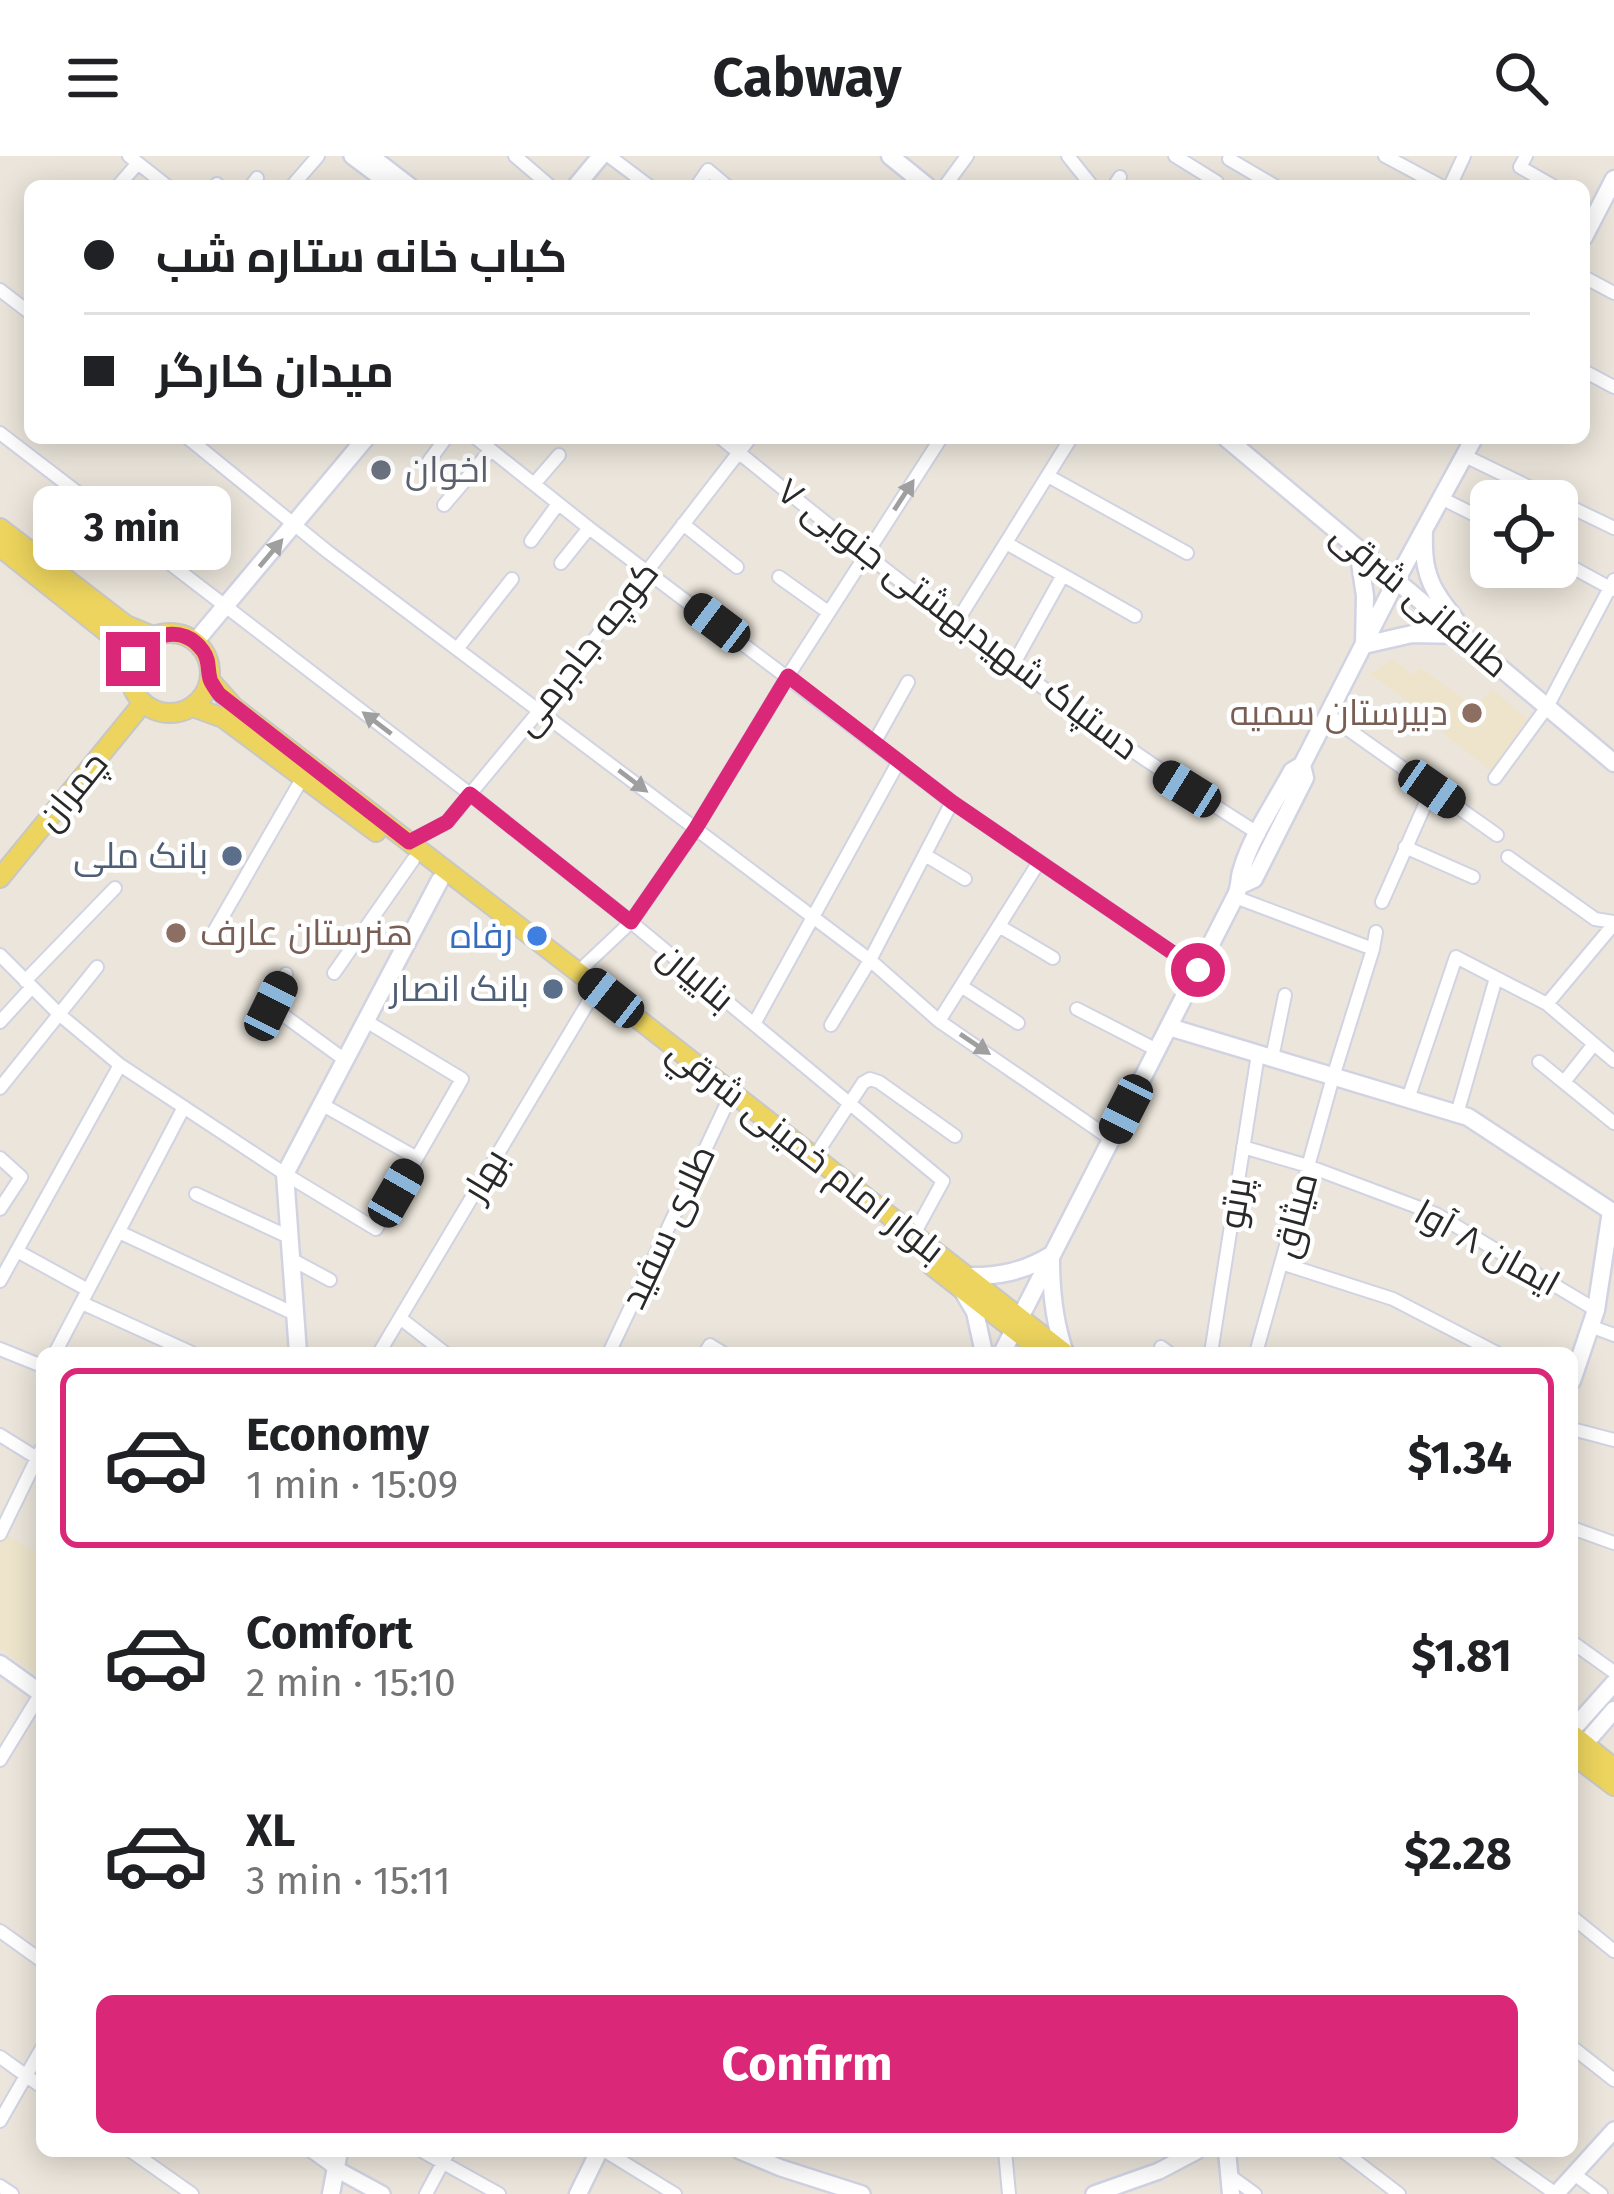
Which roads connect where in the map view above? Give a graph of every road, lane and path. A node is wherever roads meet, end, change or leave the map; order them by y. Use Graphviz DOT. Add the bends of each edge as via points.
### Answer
graph roads {
  1 [pos="317,156"];
  2 [pos="352,156"];
  3 [pos="371,156"];
  4 [pos="515,156"];
  5 [pos="605,156"];
  6 [pos="890,156"];
  7 [pos="1068,156"];
  8 [pos="1175,156"];
  9 [pos="1385,156"];
  10 [pos="1526,156"];
  11 [pos="133,158"];
  12 [pos="1230,158"];
  13 [pos="1614,179"];
  14 [pos="160,180"];
  15 [pos="297,180"];
  16 [pos="377,180"];
  17 [pos="402,180"];
  18 [pos="543,180"];
  19 [pos="582,180"];
  20 [pos="640,180"];
  21 [pos="920,180"];
  22 [pos="1087,180"];
  23 [pos="1210,180"];
  24 [pos="1266,180"];
  25 [pos="1430,180"];
  26 [pos="1543,180"];
  27 [pos="1591,207"];
  28 [pos="0,290"];
  29 [pos="24,308"];
  30 [pos="0,433"];
  31 [pos="196,444"];
  32 [pos="362,444"];
  33 [pos="442,444"];
  34 [pos="484,444"];
  35 [pos="729,444"];
  36 [pos="745,444"];
  37 [pos="937,444"];
  38 [pos="1067,444"];
  39 [pos="1233,444"];
  40 [pos="1471,444"];
  41 [pos="491,449"];
  42 [pos="739,452"];
  43 [pos="559,455"];
  44 [pos="1465,456"];
  45 [pos="429,461"];
  46 [pos="1048,476"];
  47 [pos="534,484"];
  48 [pos="1441,499"];
  49 [pos="558,504"];
  50 [pos="444,505"];
  51 [pos="1470,513"];
  52 [pos="296,524"];
  53 [pos="682,524"];
  54 [pos="1424,527"];
  55 [pos="0,528"];
  56 [pos="589,528"];
  57 [pos="1614,528"];
  58 [pos="531,542"];
  59 [pos="1006,543"];
  60 [pos="0,547"];
  61 [pos="1358,549"];
  62 [pos="866,553"];
  63 [pos="1187,553"];
  64 [pos="561,563"];
  65 [pos="736,567"];
  66 [pos="1578,569"];
  67 [pos="647,570"];
  68 [pos="1063,575"];
  69 [pos="779,577"];
  70 [pos="512,579"];
  71 [pos="1396,581"];
  72 [pos="1613,586"];
  73 [pos="225,607"];
  74 [pos="828,613"];
  75 [pos="1136,616"];
  76 [pos="956,623"];
  77 [pos="1462,635"];
  78 [pos="154,637"];
  79 [pos="195,642"];
  80 [pos="1364,645"];
  81 [pos="457,650"];
  82 [pos="1013,665"];
  83 [pos="130,669"];
  84 [pos="788,676"];
  85 [pos="210,680"];
  86 [pos="908,682"];
  87 [pos="143,704"];
  88 [pos="193,707"];
  89 [pos="1547,707"];
  90 [pos="539,711"];
  91 [pos="1328,715"];
  92 [pos="874,742"];
  93 [pos="898,761"];
  94 [pos="1614,763"];
  95 [pos="1302,765"];
  96 [pos="302,777"];
  97 [pos="1495,778"];
  98 [pos="1432,789"];
  99 [pos="470,794"];
  100 [pos="952,802"];
  101 [pos="696,828"];
  102 [pos="1258,834"];
  103 [pos="1497,835"];
  104 [pos="1405,847"];
  105 [pos="411,851"];
  106 [pos="925,855"];
  107 [pos="1508,857"];
  108 [pos="1040,862"];
  109 [pos="1473,877"];
  110 [pos="0,878"];
  111 [pos="965,879"];
  112 [pos="440,880"];
  113 [pos="116,888"];
  114 [pos="1238,891"];
  115 [pos="1382,902"];
  116 [pos="814,917"];
  117 [pos="631,922"];
  118 [pos="1614,923"];
  119 [pos="999,926"];
  120 [pos="1376,932"];
  121 [pos="212,935"];
  122 [pos="1373,949"];
  123 [pos="0,955"];
  124 [pos="1053,958"];
  125 [pos="870,959"];
  126 [pos="97,967"];
  127 [pos="1198,970"];
  128 [pos="578,972"];
  129 [pos="334,973"];
  130 [pos="286,974"];
  131 [pos="1496,978"];
  132 [pos="28,984"];
  133 [pos="961,986"];
  134 [pos="1285,995"];
  135 [pos="592,996"];
  136 [pos="1547,1004"];
  137 [pos="1077,1009"];
  138 [pos="60,1015"];
  139 [pos="366,1021"];
  140 [pos="940,1021"];
  141 [pos="0,1022"];
  142 [pos="1018,1023"];
  143 [pos="754,1024"];
  144 [pos="831,1025"];
  145 [pos="1169,1027"];
  146 [pos="1594,1044"];
  147 [pos="1157,1050"];
  148 [pos="1265,1056"];
  149 [pos="345,1060"];
  150 [pos="1614,1061"];
  151 [pos="1539,1062"];
  152 [pos="120,1065"];
  153 [pos="1333,1077"];
  154 [pos="1564,1082"];
  155 [pos="0,1088"];
  156 [pos="1408,1100"];
  157 [pos="728,1101"];
  158 [pos="850,1103"];
  159 [pos="323,1105"];
  160 [pos="184,1108"];
  161 [pos="1457,1114"];
  162 [pos="1614,1123"];
  163 [pos="956,1136"];
  164 [pos="1111,1139"];
  165 [pos="1244,1147"];
  166 [pos="815,1156"];
  167 [pos="0,1158"];
  168 [pos="417,1158"];
  169 [pos="1308,1166"];
  170 [pos="285,1174"];
  171 [pos="196,1194"];
  172 [pos="0,1210"];
  173 [pos="1613,1211"];
  174 [pos="119,1232"];
  175 [pos="913,1236"];
  176 [pos="290,1238"];
  177 [pos="17,1251"];
  178 [pos="1052,1254"];
  179 [pos="291,1259"];
  180 [pos="1281,1263"];
  181 [pos="330,1280"];
  182 [pos="0,1281"];
  183 [pos="963,1282"];
  184 [pos="85,1297"];
  185 [pos="295,1314"];
  186 [pos="400,1318"];
  187 [pos="1593,1318"];
  188 [pos="1017,1324"];
  189 [pos="1614,1335"];
  190 [pos="59,1347"];
  191 [pos="181,1347"];
  192 [pos="298,1347"];
  193 [pos="383,1347"];
  194 [pos="437,1347"];
  195 [pos="612,1347"];
  196 [pos="983,1347"];
  197 [pos="1005,1347"];
  198 [pos="1038,1347"];
  199 [pos="1055,1347"];
  200 [pos="1063,1347"];
  201 [pos="1212,1347"];
  202 [pos="1260,1347"];
  203 [pos="1485,1347"];
  204 [pos="0,1348"];
  205 [pos="36,1363"];
  206 [pos="1578,1363"];
  207 [pos="1578,1431"];
  208 [pos="0,1435"];
  209 [pos="1614,1440"];
  210 [pos="36,1451"];
  211 [pos="36,1461"];
  212 [pos="1578,1530"];
  213 [pos="0,1534"];
  214 [pos="1614,1543"];
  215 [pos="1578,1646"];
  216 [pos="0,1664"];
  217 [pos="1614,1672"];
  218 [pos="1614,1683"];
  219 [pos="36,1690"];
  220 [pos="36,1702"];
  221 [pos="1605,1711"];
  222 [pos="1578,1741"];
  223 [pos="1578,1748"];
  224 [pos="1578,1750"];
  225 [pos="0,1760"];
  226 [pos="1612,1766"];
  227 [pos="1614,1786"];
  228 [pos="1578,1922"];
  229 [pos="0,1931"];
  230 [pos="1614,1951"];
  231 [pos="36,1957"];
  232 [pos="1578,2052"];
  233 [pos="0,2057"];
  234 [pos="36,2058"];
  235 [pos="26,2076"];
  236 [pos="1614,2080"];
  237 [pos="36,2083"];
  238 [pos="0,2121"];
  239 [pos="1614,2130"];
  240 [pos="139,2157"];
  241 [pos="446,2157"];
  242 [pos="599,2157"];
  243 [pos="612,2157"];
  244 [pos="757,2157"];
  245 [pos="1006,2157"];
  246 [pos="1186,2157"];
  247 [pos="1351,2157"];
  248 [pos="1504,2157"];
  249 [pos="338,2160"];
  250 [pos="1574,2174"];
  251 [pos="1230,2185"];
  252 [pos="0,2186"];
  253 [pos="12,2194"];
  254 [pos="191,2194"];
  255 [pos="332,2194"];
  256 [pos="382,2194"];
  257 [pos="427,2194"];
  258 [pos="499,2194"];
  259 [pos="578,2194"];
  260 [pos="676,2194"];
  261 [pos="862,2194"];
  262 [pos="1009,2194"];
  263 [pos="1094,2194"];
  264 [pos="1255,2194"];
  265 [pos="1399,2194"];
  266 [pos="1556,2194"];
  267 [pos="1600,2194"];
  1 -- 15 [label="street"];
  2 -- 16 [label="street"];
  3 -- 17 [label="street"];
  4 -- 18 [label="street"];
  5 -- 19 [label="main road"];
  5 -- 20 [label="street"];
  6 -- 21 [label="main road"];
  7 -- 22 [label="street"];
  8 -- 23 [label="street"];
  9 -- 25 [label="street"];
  10 -- 26 [label="street" via="1520,167"];
  11 -- 14 [label="street"];
  12 -- 24 [label="street"];
  13 -- 27 [label="main road"];
  28 -- 29 [label="street"];
  30 -- 73 [label="street, بناییان"];
  31 -- 52 [label="street"];
  32 -- 52 [label="main road"];
  33 -- 45 [label="street"];
  34 -- 41 [label="street"];
  35 -- 42 [label="street, دستپاک شهیدبهشتی جنوبی ۷"];
  36 -- 42 [label="street, کوچه جاجرمی"];
  62 -- 37 [label="street, one-way"];
  38 -- 46 [label="street"];
  39 -- 61 [label="main road, طالقانی شرقی"];
  40 -- 44 [label="main road"];
  41 -- 47 [label="street"];
  41 -- 50 [label="street"];
  42 -- 53 [label="street, کوچه جاجرمی"];
  42 -- 62 [label="street, دستپاک شهیدبهشتی جنوبی ۷"];
  43 -- 47 [label="street"];
  44 -- 48 [label="main road"];
  44 -- 57 [label="street"];
  46 -- 59 [label="street"];
  46 -- 63 [label="street"];
  47 -- 49 [label="street"];
  48 -- 51 [label="street"];
  48 -- 54 [label="main road"];
  49 -- 56 [label="street"];
  49 -- 58 [label="street"];
  73 -- 52 [label="main road, one-way"];
  52 -- 81 [label="street"];
  53 -- 65 [label="street"];
  53 -- 67 [label="street, کوچه جاجرمی"];
  54 -- 71 [label="main road"];
  54 -- 77 [label="main road" via="1426,571"];
  55 -- 78 [label="main road" via="126,625"];
  56 -- 64 [label="street"];
  56 -- 67 [label="street"];
  59 -- 68 [label="street"];
  59 -- 76 [label="street"];
  60 -- 83 [label="main road" via="114,638"];
  61 -- 71 [label="main road, طالقانی شرقی"];
  61 -- 80 [label="main road"];
  62 -- 74 [label="street"];
  62 -- 76 [label="street, دستپاک شهیدبهشتی جنوبی ۷"];
  66 -- 72 [label="street"];
  67 -- 84 [label="street"];
  67 -- 90 [label="street, کوچه جاجرمی"];
  68 -- 75 [label="street"];
  68 -- 82 [label="street"];
  69 -- 74 [label="street"];
  70 -- 81 [label="street"];
  71 -- 77 [label="main road, طالقانی شرقی"];
  71 -- 80 [label="main road"];
  72 -- 89 [label="street"];
  73 -- 79 [label="main road"];
  99 -- 73 [label="street, بناییان, one-way"];
  74 -- 84 [label="street"];
  76 -- 82 [label="street, دستپاک شهیدبهشتی جنوبی ۷"];
  77 -- 80 [label="main road" via="1412,634"];
  77 -- 89 [label="main road, طالقانی شرقی"];
  78 -- 79 [label="main road"];
  78 -- 83 [label="main road"];
  79 -- 85 [label="main road"];
  80 -- 91 [label="main road"];
  81 -- 90 [label="street"];
  82 -- 102 [label="street, دستپاک شهیدبهشتی جنوبی ۷"];
  83 -- 87 [label="main road"];
  84 -- 92 [label="street"];
  84 -- 101 [label="street"];
  85 -- 88 [label="main road"];
  85 -- 105 [label="main road, بلوار امام خمینی شرقي"];
  86 -- 92 [label="street"];
  87 -- 88 [label="main road" via="167,713"];
  87 -- 110 [label="main road, چمران"];
  88 -- 96 [label="main road, بلوار امام خمینی شرقي" via="223,718"];
  89 -- 94 [label="main road, طالقانی شرقی"];
  89 -- 97 [label="street"];
  90 -- 99 [label="street, کوچه جاجرمی"];
  90 -- 101 [label="street, one-way"];
  91 -- 95 [label="main road"];
  91 -- 98 [label="street"];
  92 -- 93 [label="street"];
  93 -- 100 [label="street"];
  93 -- 116 [label="street"];
  95 -- 102 [label="main road"];
  95 -- 114 [label="main road" via="1305,778 1254,879"];
  96 -- 105 [label="main road, بلوار امام خمینی شرقي"];
  96 -- 121 [label="street"];
  98 -- 103 [label="street"];
  98 -- 104 [label="street"];
  99 -- 105 [label="street, کوچه جاجرمی"];
  99 -- 117 [label="street, بناییان"];
  100 -- 106 [label="street"];
  100 -- 108 [label="street"];
  101 -- 116 [label="street"];
  101 -- 117 [label="street"];
  102 -- 114 [label="main road"];
  104 -- 109 [label="street"];
  104 -- 115 [label="street"];
  105 -- 112 [label="main road, بلوار امام خمینی شرقي"];
  105 -- 128 [label="main road, بلوار امام خمینی شرقي"];
  105 -- 129 [label="street"];
  106 -- 111 [label="street"];
  106 -- 125 [label="street"];
  107 -- 118 [label="street" via="1595,919"];
  108 -- 119 [label="street"];
  108 -- 127 [label="street"];
  112 -- 135 [label="main road, بلوار امام خمینی شرقي"];
  112 -- 139 [label="main road"];
  113 -- 132 [label="street"];
  114 -- 122 [label="street"];
  114 -- 127 [label="main road"];
  116 -- 125 [label="street"];
  116 -- 143 [label="street"];
  117 -- 128 [label="street"];
  117 -- 143 [label="street, بناییان"];
  118 -- 136 [label="street"];
  119 -- 124 [label="street"];
  119 -- 133 [label="street"];
  120 -- 122 [label="street, میثاق"];
  122 -- 153 [label="street, میثاق"];
  123 -- 132 [label="street"];
  125 -- 140 [label="street"];
  125 -- 144 [label="street"];
  126 -- 138 [label="street"];
  127 -- 145 [label="main road"];
  128 -- 166 [label="main road, بلوار امام خمینی شرقي"];
  130 -- 149 [label="street" via="271,1006"];
  131 -- 136 [label="street"];
  131 -- 156 [label="street" via="1456,957"];
  131 -- 161 [label="street"];
  132 -- 138 [label="street"];
  132 -- 141 [label="street"];
  133 -- 140 [label="street"];
  133 -- 142 [label="street"];
  134 -- 148 [label="street, پرتو"];
  135 -- 157 [label="main road, بلوار امام خمینی شرقي"];
  135 -- 186 [label="street, بهار"];
  136 -- 146 [label="street"];
  137 -- 147 [label="street"];
  138 -- 152 [label="street"];
  138 -- 155 [label="street"];
  139 -- 149 [label="main road"];
  139 -- 168 [label="street" via="462,1078"];
  140 -- 164 [label="street, one-way"];
  143 -- 158 [label="street, بناییان"];
  145 -- 147 [label="main road"];
  145 -- 148 [label="main road"];
  146 -- 150 [label="street"];
  146 -- 154 [label="street"];
  147 -- 164 [label="main road"];
  148 -- 153 [label="main road"];
  148 -- 165 [label="street, پرتو"];
  149 -- 159 [label="main road"];
  151 -- 154 [label="street"];
  152 -- 160 [label="street"];
  152 -- 177 [label="street"];
  153 -- 156 [label="main road"];
  153 -- 169 [label="street, میثاق"];
  154 -- 162 [label="street"];
  156 -- 161 [label="main road"];
  157 -- 183 [label="main road, بلوار امام خمینی شرقي"];
  157 -- 195 [label="street, طلای سفید"];
  158 -- 163 [label="street" via="870,1078"];
  158 -- 166 [label="street"];
  158 -- 175 [label="street, بناییان" via="944,1181"];
  159 -- 168 [label="street"];
  159 -- 170 [label="main road"];
  160 -- 170 [label="street"];
  160 -- 174 [label="street"];
  161 -- 173 [label="main road"];
  164 -- 178 [label="main road"];
  165 -- 169 [label="street, ایمان ۸ آوا"];
  165 -- 201 [label="street, پرتو"];
  166 -- 175 [label="main road, بلوار امام خمینی شرقي"];
  167 -- 172 [label="street" via="21,1177"];
  168 -- 170 [label="street" via="376,1229"];
  169 -- 180 [label="street, میثاق"];
  169 -- 187 [label="street, ایمان ۸ آوا" via="1436,1214"];
  170 -- 176 [label="main road"];
  171 -- 176 [label="street"];
  173 -- 187 [label="main road"];
  174 -- 184 [label="street"];
  174 -- 185 [label="street"];
  175 -- 183 [label="main road, بلوار امام خمینی شرقي"];
  176 -- 179 [label="main road"];
  177 -- 182 [label="street"];
  177 -- 184 [label="street"];
  178 -- 183 [label="main road" via="1019,1271"];
  178 -- 188 [label="main road"];
  178 -- 200 [label="main road"];
  179 -- 181 [label="street"];
  179 -- 185 [label="main road"];
  180 -- 202 [label="street, میثاق"];
  180 -- 203 [label="street" via="1393,1299"];
  183 -- 188 [label="main road, بلوار امام خمینی شرقي"];
  183 -- 196 [label="main road"];
  184 -- 190 [label="street"];
  184 -- 191 [label="street"];
  185 -- 192 [label="main road"];
  186 -- 193 [label="street, بهار"];
  186 -- 194 [label="street"];
  187 -- 189 [label="street, ایمان ۸ آوا"];
  187 -- 206 [label="main road"];
  188 -- 197 [label="main road"];
  188 -- 198 [label="main road, بلوار امام خمینی شرقي"];
  188 -- 199 [label="main road, بلوار امام خمینی شرقي"];
  204 -- 205 [label="street"];
  207 -- 209 [label="street"];
  208 -- 210 [label="street"];
  211 -- 213 [label="street"];
  212 -- 214 [label="street"];
  215 -- 217 [label="street"];
  216 -- 219 [label="main road"];
  218 -- 221 [label="main road"];
  220 -- 225 [label="street"];
  221 -- 222 [label="main road"];
  221 -- 226 [label="main road"];
  223 -- 226 [label="main road"];
  224 -- 227 [label="main road"];
  228 -- 230 [label="street"];
  229 -- 231 [label="street"];
  232 -- 236 [label="street"];
  233 -- 235 [label="street"];
  234 -- 235 [label="street"];
  235 -- 237 [label="street"];
  235 -- 238 [label="street"];
  239 -- 250 [label="street"];
  240 -- 254 [label="street"];
  241 -- 257 [label="street"];
  241 -- 258 [label="street"];
  242 -- 259 [label="main road"];
  243 -- 260 [label="street"];
  244 -- 261 [label="street"];
  245 -- 262 [label="street"];
  246 -- 263 [label="street"];
  247 -- 265 [label="street"];
  248 -- 266 [label="street"];
  249 -- 255 [label="main road"];
  249 -- 256 [label="street"];
  250 -- 266 [label="street"];
  250 -- 267 [label="street"];
  251 -- 264 [label="street"];
  252 -- 253 [label="street"];
}
